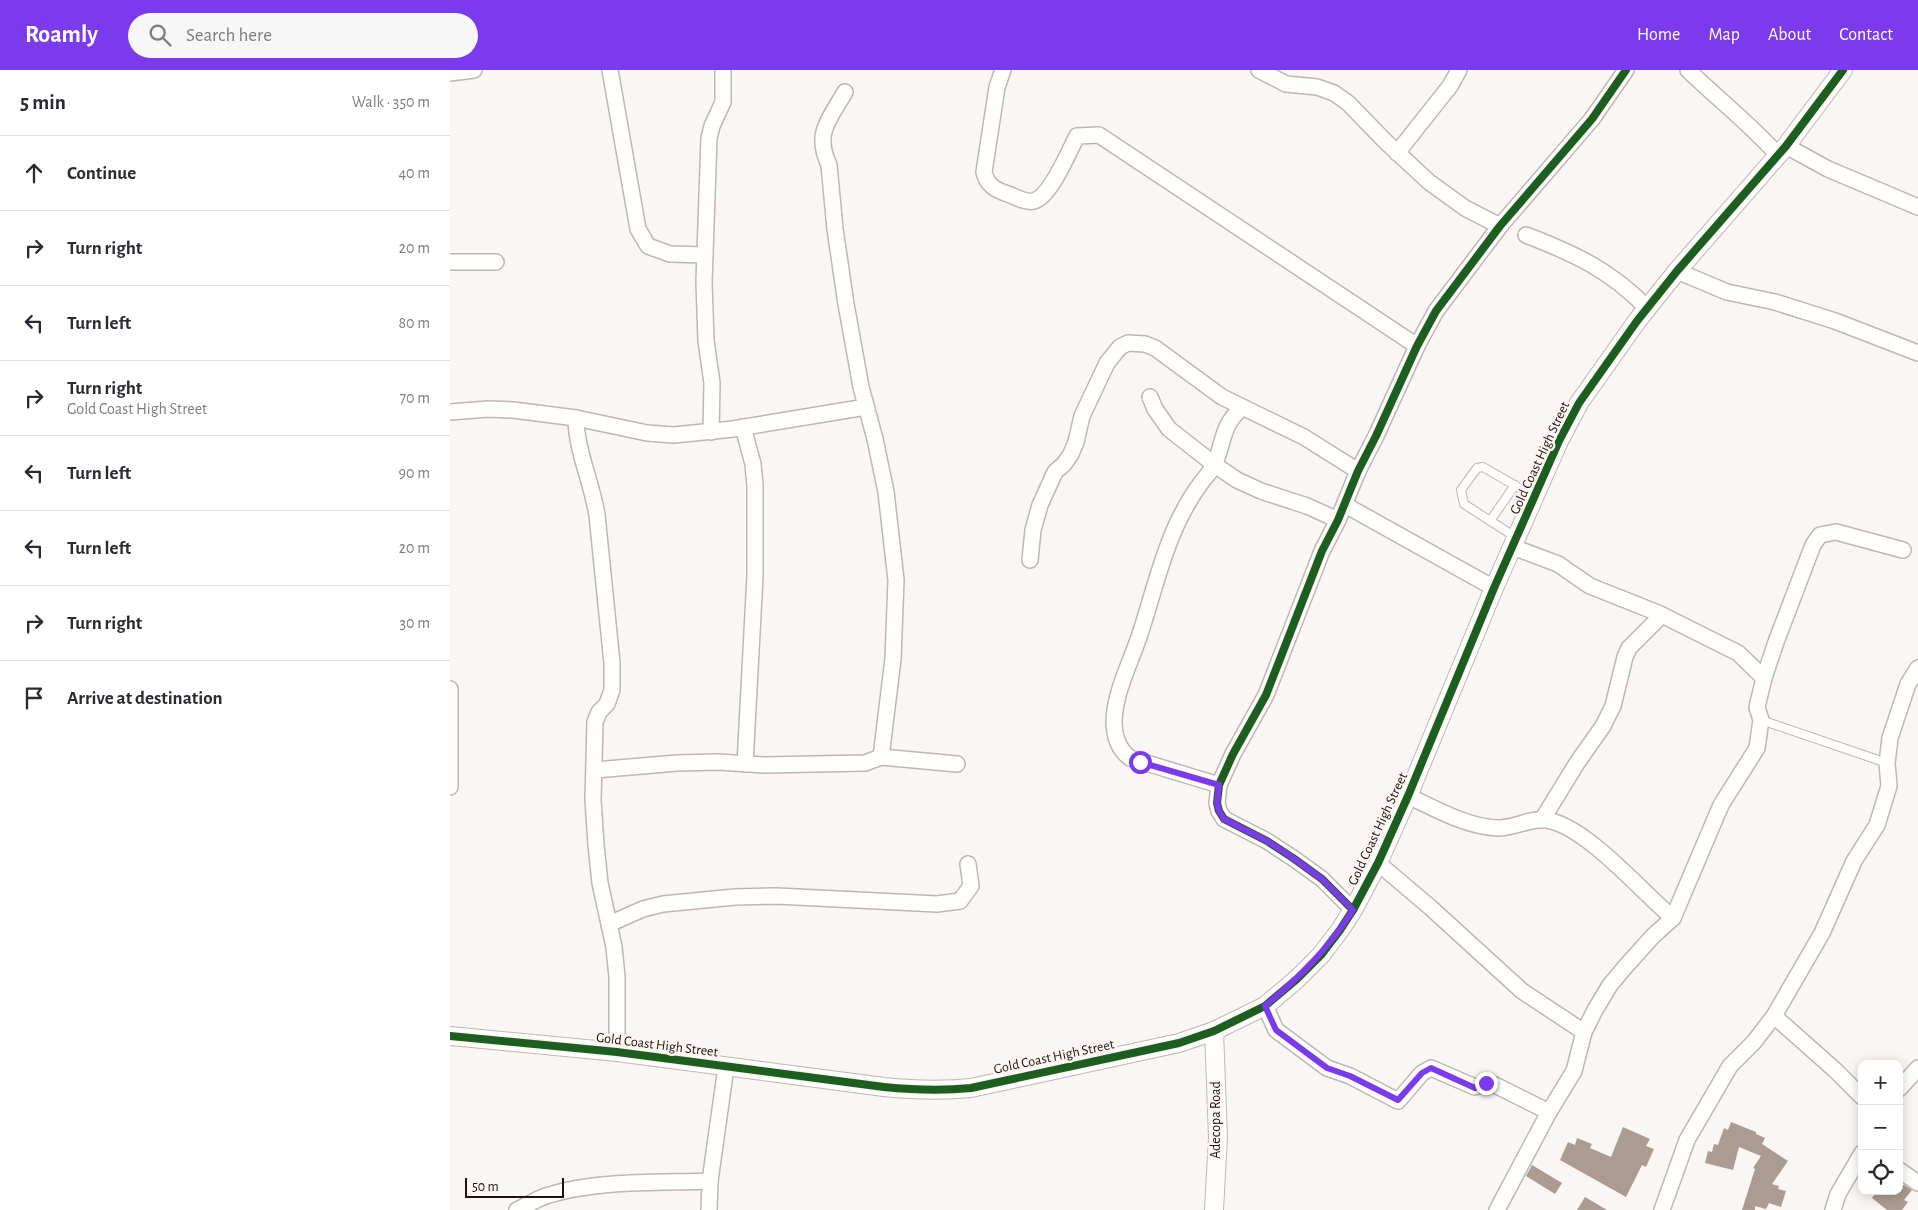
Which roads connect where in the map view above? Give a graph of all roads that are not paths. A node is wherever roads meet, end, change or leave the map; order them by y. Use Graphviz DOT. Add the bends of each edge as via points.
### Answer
graph roads {
  1 [pos="474,70"];
  2 [pos="610,70"];
  3 [pos="723,70"];
  4 [pos="1003,70"];
  5 [pos="1260,70"];
  6 [pos="1460,70"];
  7 [pos="1626,70"];
  8 [pos="1688,70"];
  9 [pos="1844,70"];
  10 [pos="450,73"];
  11 [pos="844,92"];
  12 [pos="1782,151"];
  13 [pos="1397,153"];
  14 [pos="1918,207"];
  15 [pos="1500,226"];
  16 [pos="1526,235"];
  17 [pos="705,255"];
  18 [pos="450,262"];
  19 [pos="496,262"];
  20 [pos="1677,271"];
  21 [pos="1647,308"];
  22 [pos="1417,346"];
  23 [pos="1918,353"];
  24 [pos="1150,397"];
  25 [pos="866,406"];
  26 [pos="1242,408"];
  27 [pos="450,412"];
  28 [pos="576,418"];
  29 [pos="743,427"];
  30 [pos="711,432"];
  31 [pos="1215,465"];
  32 [pos="1358,471"];
  33 [pos="1515,485"];
  34 [pos="1535,497"];
  35 [pos="1345,505"];
  36 [pos="1338,520"];
  37 [pos="1490,521"];
  38 [pos="1515,543"];
  39 [pos="1904,550"];
  40 [pos="1030,560"];
  41 [pos="1494,588"];
  42 [pos="1662,615"];
  43 [pos="1918,668"];
  44 [pos="1764,678"];
  45 [pos="450,689"];
  46 [pos="1761,720"];
  47 [pos="450,723"];
  48 [pos="880,757"];
  49 [pos="1887,763"];
  50 [pos="745,764"];
  51 [pos="958,764"];
  52 [pos="595,770"];
  53 [pos="1219,785"];
  54 [pos="450,788"];
  55 [pos="1408,796"];
  56 [pos="1542,820"];
  57 [pos="1378,863"];
  58 [pos="968,864"];
  59 [pos="1353,910"];
  60 [pos="1673,918"];
  61 [pos="608,924"];
  62 [pos="1265,1006"];
  63 [pos="1774,1016"];
  64 [pos="1214,1030"];
  65 [pos="1584,1032"];
  66 [pos="450,1036"];
  67 [pos="617,1052"];
  68 [pos="726,1067"];
  69 [pos="1918,1068"];
  70 [pos="1903,1085"];
  71 [pos="1858,1093"];
  72 [pos="1549,1112"];
  73 [pos="1858,1160"];
  74 [pos="1903,1173"];
  75 [pos="710,1181"];
  76 [pos="1918,1183"];
  77 [pos="517,1210"];
  78 [pos="709,1210"];
  79 [pos="1214,1210"];
  80 [pos="1497,1210"];
  81 [pos="1662,1210"];
  82 [pos="1833,1210"];
  1 -- 10 [label="street"];
  2 -- 17 [label="street" via="638,229 648,246 670,254"];
  3 -- 17 [label="street" via="723,102 709,138"];
  4 -- 22 [label="street" via="997,87 984,172 988,184 998,191 1029,201 1036,200 1054,180 1077,136 1099,134"];
  5 -- 13 [label="street" via="1286,84 1317,87 1334,93"];
  6 -- 13 [label="street"];
  7 -- 15 [label="street" via="1592,119"];
  8 -- 12 [label="street" via="1719,101"];
  9 -- 12 [label="street, Gold Coast High Street"];
  11 -- 25 [label="street" via="822,132 823,153 829,165 846,304"];
  12 -- 14 [label="street"];
  12 -- 20 [label="street, Gold Coast High Street"];
  13 -- 15 [label="street" via="1451,198"];
  15 -- 22 [label="street" via="1436,311"];
  16 -- 21 [label="street" via="1570,252 1608,274"];
  17 -- 30 [label="street" via="705,325 712,383"];
  18 -- 19 [label="street"];
  20 -- 21 [label="street, Gold Coast High Street"];
  20 -- 23 [label="street" via="1727,292 1775,302 1836,321"];
  21 -- 34 [label="street, Gold Coast High Street" via="1579,403"];
  22 -- 32 [label="street"];
  24 -- 31 [label="street" via="1169,429"];
  25 -- 29 [label="street"];
  25 -- 48 [label="street" via="886,492 896,580 894,658"];
  26 -- 31 [label="street" via="1230,420"];
  26 -- 32 [label="street" via="1304,437"];
  26 -- 40 [label="street" via="1156,348 1134,342 1120,347 1094,388 1071,454 1055,472 1040,505"];
  27 -- 28 [label="street" via="505,410"];
  28 -- 30 [label="street" via="656,435"];
  28 -- 52 [label="street" via="597,515 612,663 612,690 595,722"];
  29 -- 30 [label="street"];
  29 -- 50 [label="street" via="754,464 756,485"];
  31 -- 36 [label="street" via="1237,480"];
  31 -- 53 [label="street" via="1190,498 1159,567 1118,700 1114,724 1119,746 1130,758"];
  32 -- 35 [label="street"];
  33 -- 34 [label="lane"];
  33 -- 37 [label="lane"];
  33 -- 37 [label="lane" via="1483,467 1477,468 1462,490 1464,504"];
  34 -- 38 [label="street, Gold Coast High Street"];
  35 -- 36 [label="street"];
  35 -- 41 [label="street"];
  36 -- 53 [label="street" via="1322,551 1266,694"];
  37 -- 38 [label="lane"];
  38 -- 41 [label="street, Gold Coast High Street"];
  38 -- 42 [label="street" via="1558,564 1590,586"];
  39 -- 44 [label="street" via="1836,532 1820,535 1813,545"];
  41 -- 55 [label="street, Gold Coast High Street"];
  42 -- 44 [label="street" via="1738,653"];
  42 -- 56 [label="street" via="1629,648 1603,726"];
  43 -- 49 [label="street" via="1908,684 1892,731"];
  44 -- 46 [label="street" via="1757,707"];
  45 -- 47 [label="street"];
  46 -- 49 [label="lane"];
  46 -- 60 [label="street" via="1757,748 1721,805"];
  47 -- 54 [label="street"];
  48 -- 50 [label="street" via="865,763"];
  48 -- 51 [label="street"];
  49 -- 63 [label="street" via="1889,786 1877,824 1854,861 1822,932"];
  50 -- 52 [label="street" via="677,763"];
  52 -- 61 [label="street" via="593,800 599,874"];
  53 -- 59 [label="street" via="1217,803 1224,819 1267,841 1300,863 1322,879"];
  55 -- 56 [label="street" via="1453,817 1498,828"];
  55 -- 57 [label="street, Gold Coast High Street"];
  56 -- 60 [label="street" via="1564,825 1577,833"];
  57 -- 59 [label="street, Gold Coast High Street"];
  57 -- 65 [label="street" via="1522,991"];
  58 -- 61 [label="street" via="971,886 960,901 937,904 786,896 735,897 663,904"];
  59 -- 62 [label="street, Gold Coast High Street" via="1321,955"];
  60 -- 65 [label="street" via="1610,985"];
  61 -- 67 [label="street" via="617,977"];
  62 -- 64 [label="street, Gold Coast High Street"];
  62 -- 72 [label="street" via="1276,1030 1327,1068 1398,1100 1422,1073 1431,1068 1475,1088 1486,1083 1495,1085"];
  63 -- 71 [label="street"];
  63 -- 81 [label="street" via="1730,1066 1687,1140"];
  64 -- 68 [label="street, Gold Coast High Street" via="1180,1044 971,1088 947,1090 884,1087"];
  64 -- 79 [label="street, Adecopa Road" via="1218,1138"];
  65 -- 72 [label="street" via="1574,1071"];
  66 -- 67 [label="street, Gold Coast High Street"];
  67 -- 68 [label="street, Gold Coast High Street"];
  68 -- 75 [label="street"];
  69 -- 70 [label="street"];
  72 -- 80 [label="street"];
  73 -- 82 [label="street" via="1838,1194"];
  74 -- 76 [label="street"];
  75 -- 77 [label="street" via="574,1190 547,1196"];
  75 -- 78 [label="street"];
}
